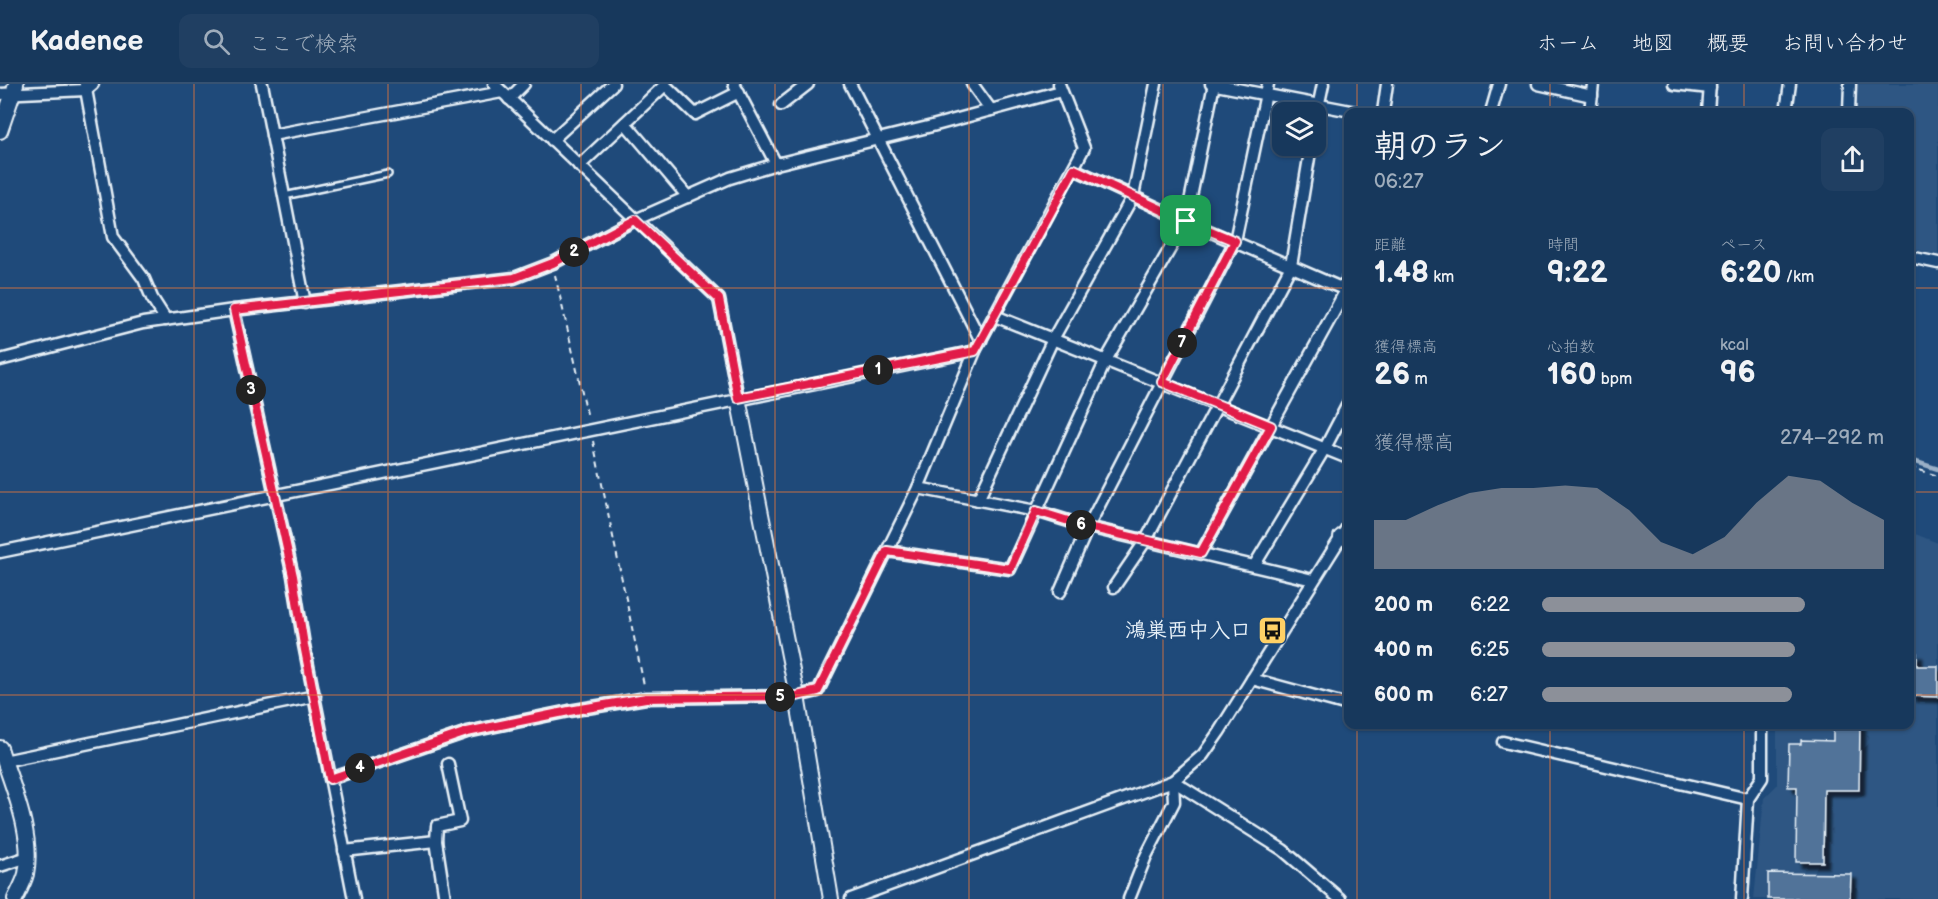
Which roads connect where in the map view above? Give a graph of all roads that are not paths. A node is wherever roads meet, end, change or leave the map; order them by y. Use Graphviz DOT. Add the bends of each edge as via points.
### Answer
graph roads {
  1 [pos="261,84"];
  2 [pos="524,84"];
  3 [pos="613,84"];
  4 [pos="808,84"];
  5 [pos="850,84"];
  6 [pos="972,84"];
  7 [pos="1156,84"];
  8 [pos="1213,84"];
  9 [pos="1323,84"];
  10 [pos="1387,84"];
  11 [pos="1499,84"];
  12 [pos="1538,84"];
  13 [pos="1593,84"];
  14 [pos="1674,84"];
  15 [pos="1790,84"];
  16 [pos="1850,84"];
  17 [pos="88,86"];
  18 [pos="1710,86"];
  19 [pos="736,88"];
  20 [pos="1060,88"];
  21 [pos="1266,89"];
  22 [pos="10,90"];
  23 [pos="502,91"];
  24 [pos="1592,96"];
  25 [pos="1307,102"];
  26 [pos="1318,102"];
  27 [pos="781,105"];
  28 [pos="1326,107"];
  29 [pos="1384,108"];
  30 [pos="1492,108"];
  31 [pos="1590,108"];
  32 [pos="1708,108"];
  33 [pos="1787,108"];
  34 [pos="1849,108"];
  35 [pos="990,110"];
  36 [pos="1344,110"];
  37 [pos="625,123"];
  38 [pos="0,131"];
  39 [pos="272,135"];
  40 [pos="879,139"];
  41 [pos="552,140"];
  42 [pos="1309,156"];
  43 [pos="776,164"];
  44 [pos="579,166"];
  45 [pos="1074,169"];
  46 [pos="388,174"];
  47 [pos="1133,195"];
  48 [pos="284,196"];
  49 [pos="688,197"];
  50 [pos="635,220"];
  51 [pos="1186,221"];
  52 [pos="1235,241"];
  53 [pos="1914,258"];
  54 [pos="1938,263"];
  55 [pos="1291,266"];
  56 [pos="1344,289"];
  57 [pos="1344,295"];
  58 [pos="305,303"];
  59 [pos="234,310"];
  60 [pos="995,316"];
  61 [pos="166,320"];
  62 [pos="1053,339"];
  63 [pos="978,346"];
  64 [pos="0,360"];
  65 [pos="1106,360"];
  66 [pos="1162,382"];
  67 [pos="738,398"];
  68 [pos="1216,405"];
  69 [pos="1344,412"];
  70 [pos="1271,426"];
  71 [pos="1325,448"];
  72 [pos="1344,456"];
  73 [pos="918,488"];
  74 [pos="274,495"];
  75 [pos="978,500"];
  76 [pos="1036,511"];
  77 [pos="1088,527"];
  78 [pos="1344,537"];
  79 [pos="1146,540"];
  80 [pos="887,551"];
  81 [pos="0,552"];
  82 [pos="1201,553"];
  83 [pos="1254,566"];
  84 [pos="1313,580"];
  85 [pos="1114,587"];
  86 [pos="1060,592"];
  87 [pos="1252,679"];
  88 [pos="315,696"];
  89 [pos="797,696"];
  90 [pos="1344,704"];
  91 [pos="1762,729"];
  92 [pos="1503,742"];
  93 [pos="2,754"];
  94 [pos="448,764"];
  95 [pos="330,779"];
  96 [pos="1173,781"];
  97 [pos="1748,799"];
  98 [pos="436,841"];
  99 [pos="344,850"];
  100 [pos="28,857"];
  101 [pos="0,866"];
  102 [pos="15,899"];
  103 [pos="354,899"];
  104 [pos="445,899"];
  105 [pos="831,899"];
  106 [pos="851,899"];
  107 [pos="1129,899"];
  108 [pos="1340,899"];
  109 [pos="1742,899"];
  1 -- 39 [label="street"];
  2 -- 23 [label="street"];
  3 -- 41 [label="street"];
  4 -- 27 [label="street"];
  5 -- 40 [label="street"];
  6 -- 35 [label="street"];
  7 -- 47 [label="street"];
  8 -- 21 [label="street"];
  8 -- 51 [label="street"];
  9 -- 26 [label="street"];
  10 -- 29 [label="street"];
  11 -- 30 [label="street"];
  12 -- 24 [label="street"];
  13 -- 24 [label="street"];
  14 -- 18 [label="street"];
  15 -- 33 [label="street"];
  16 -- 34 [label="street"];
  17 -- 22 [label="street"];
  17 -- 61 [label="street" via="113,237 144,279"];
  18 -- 32 [label="street"];
  19 -- 37 [label="street" via="695,114 665,85"];
  19 -- 43 [label="street"];
  20 -- 35 [label="street"];
  20 -- 45 [label="street" via="1084,148"];
  21 -- 25 [label="street"];
  21 -- 52 [label="street"];
  22 -- 38 [label="street"];
  23 -- 39 [label="street"];
  23 -- 41 [label="street"];
  24 -- 31 [label="street"];
  28 -- 36 [label="street"];
  35 -- 40 [label="street"];
  37 -- 44 [label="street"];
  37 -- 49 [label="street"];
  39 -- 48 [label="street"];
  40 -- 43 [label="street"];
  40 -- 63 [label="street"];
  41 -- 44 [label="street"];
  42 -- 55 [label="street"];
  43 -- 49 [label="street" via="729,178"];
  44 -- 50 [label="street"];
  45 -- 47 [label="street"];
  45 -- 60 [label="street"];
  46 -- 48 [label="lane"];
  47 -- 51 [label="street"];
  47 -- 62 [label="street"];
  48 -- 58 [label="street"];
  49 -- 50 [label="street"];
  50 -- 58 [label="street" via="553,263 514,278"];
  50 -- 67 [label="street" via="719,299"];
  51 -- 52 [label="street"];
  51 -- 65 [label="street"];
  52 -- 55 [label="street"];
  52 -- 66 [label="street"];
  53 -- 54 [label="street"];
  55 -- 56 [label="street"];
  55 -- 68 [label="street"];
  57 -- 70 [label="street"];
  58 -- 59 [label="street"];
  59 -- 61 [label="street"];
  59 -- 74 [label="street"];
  60 -- 62 [label="street"];
  60 -- 63 [label="street"];
  61 -- 64 [label="street"];
  62 -- 65 [label="street"];
  62 -- 75 [label="street"];
  63 -- 67 [label="street"];
  63 -- 73 [label="street"];
  65 -- 66 [label="street"];
  65 -- 76 [label="street"];
  66 -- 68 [label="street"];
  66 -- 77 [label="street"];
  67 -- 74 [label="street"];
  67 -- 89 [label="street"];
  68 -- 70 [label="street"];
  68 -- 79 [label="street"];
  69 -- 71 [label="street"];
  70 -- 71 [label="street"];
  70 -- 82 [label="street"];
  71 -- 72 [label="street"];
  71 -- 83 [label="street"];
  73 -- 75 [label="street"];
  73 -- 80 [label="street"];
  74 -- 81 [label="street"];
  74 -- 88 [label="street"];
  75 -- 76 [label="street"];
  76 -- 77 [label="street"];
  76 -- 80 [label="street" via="1010,569"];
  77 -- 79 [label="street"];
  77 -- 86 [label="street"];
  78 -- 84 [label="street"];
  79 -- 82 [label="street"];
  79 -- 85 [label="street"];
  80 -- 89 [label="street" via="821,687"];
  82 -- 83 [label="street"];
  83 -- 84 [label="street"];
  84 -- 87 [label="street"];
  87 -- 90 [label="street"];
  87 -- 96 [label="street" via="1203,755"];
  88 -- 93 [label="street"];
  88 -- 95 [label="street"];
  89 -- 95 [label="street" via="646,698 569,711 467,732"];
  89 -- 105 [label="street"];
  91 -- 97 [label="street" via="1762,778"];
  92 -- 97 [label="street"];
  93 -- 100 [label="street" via="28,839"];
  94 -- 98 [label="street" via="460,821 437,825"];
  95 -- 99 [label="street"];
  96 -- 106 [label="street"];
  96 -- 107 [label="street" via="1174,802"];
  96 -- 108 [label="street" via="1283,850"];
  97 -- 109 [label="street"];
  98 -- 99 [label="street"];
  98 -- 104 [label="street"];
  99 -- 103 [label="street"];
  100 -- 101 [label="street"];
  100 -- 102 [label="street" via="26,876"];
}
